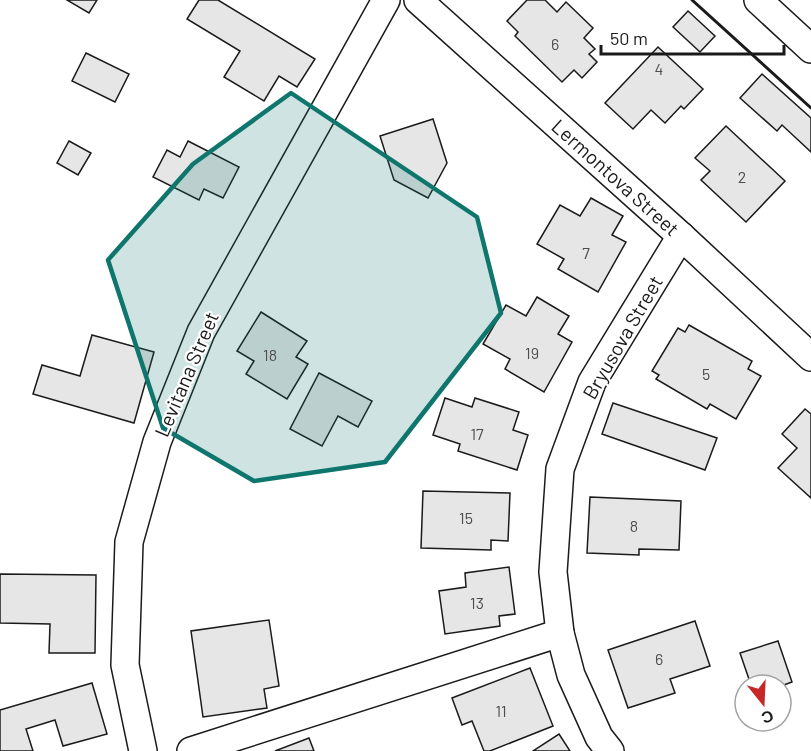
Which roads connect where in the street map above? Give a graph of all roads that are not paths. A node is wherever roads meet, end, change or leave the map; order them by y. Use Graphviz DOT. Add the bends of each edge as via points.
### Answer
graph roads {
  1 [pos="386,0"];
  2 [pos="418,0"];
  3 [pos="758,0"];
  4 [pos="811,49"];
  5 [pos="681,236"];
  6 [pos="811,357"];
  7 [pos="560,633"];
  8 [pos="143,751"];
  9 [pos="191,751"];
  10 [pos="610,751"];
  1 -- 8 [label="street, Levitana Street" via="201,332 157,442 129,542 125,665"];
  2 -- 5 [label="street, Lermontova Street"];
  3 -- 4 [label="street"];
  5 -- 6 [label="street, Lermontova Street"];
  5 -- 7 [label="street, Bryusova Street" via="592,382 560,469 553,572"];
  7 -- 9 [label="street"];
  7 -- 10 [label="street, Bryusova Street" via="571,675 599,737"];
}
